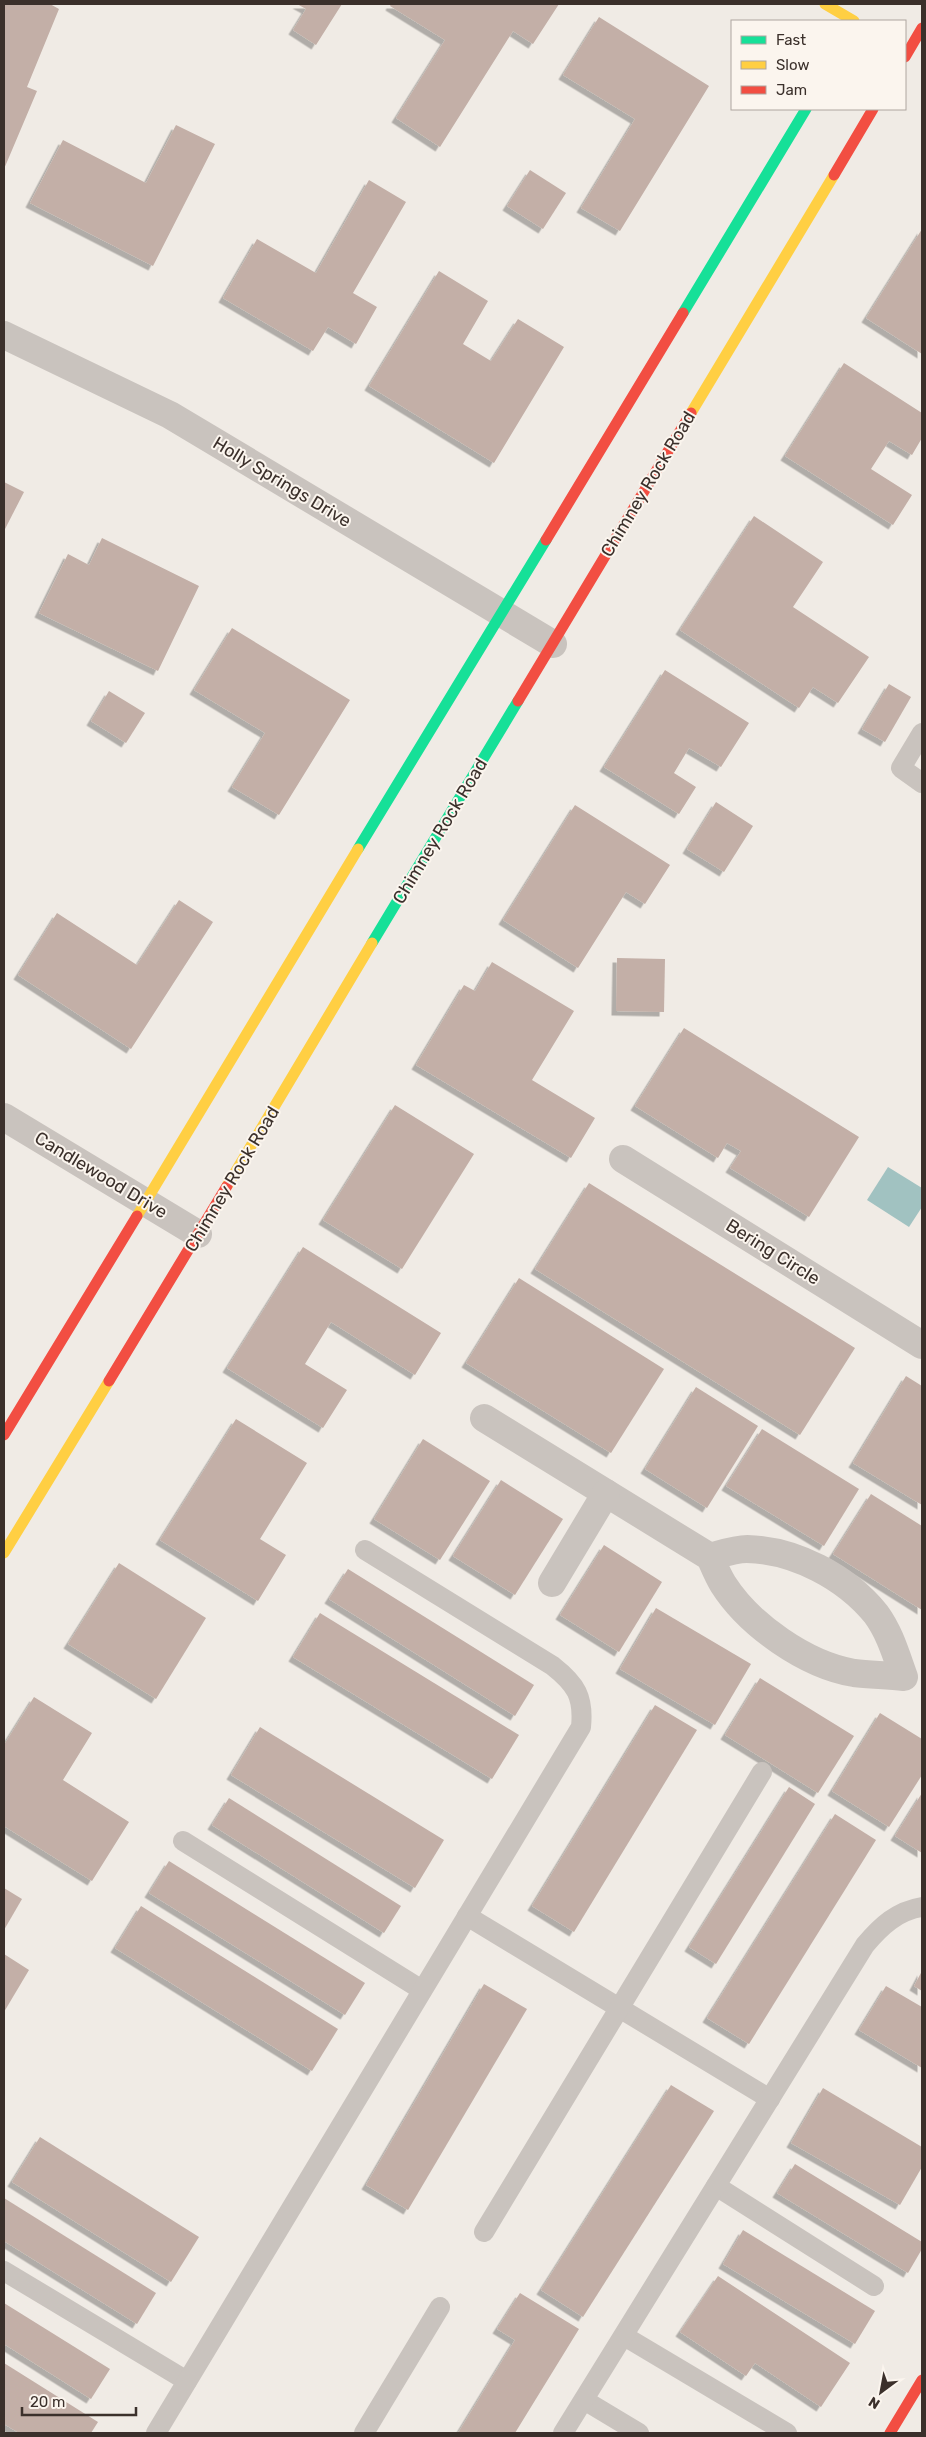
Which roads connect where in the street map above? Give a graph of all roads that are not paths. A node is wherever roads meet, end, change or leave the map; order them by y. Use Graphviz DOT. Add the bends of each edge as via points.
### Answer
graph roads {
  1 [pos="825,4"];
  2 [pos="858,19"];
  3 [pos="922,28"];
  4 [pos="908,55"];
  5 [pos="805,110"];
  6 [pos="873,110"];
  7 [pos="4,335"];
  8 [pos="500,612"];
  9 [pos="552,644"];
  10 [pos="922,733"];
  11 [pos="922,783"];
  12 [pos="4,1116"];
  13 [pos="623,1159"];
  14 [pos="145,1201"];
  15 [pos="198,1234"];
  16 [pos="922,1344"];
  17 [pos="484,1418"];
  18 [pos="4,1435"];
  19 [pos="606,1493"];
  20 [pos="365,1550"];
  21 [pos="4,1552"];
  22 [pos="710,1557"];
  23 [pos="552,1583"];
  24 [pos="913,1682"];
  25 [pos="762,1772"];
  26 [pos="183,1841"];
  27 [pos="922,1907"];
  28 [pos="467,1916"];
  29 [pos="422,1990"];
  30 [pos="619,2008"];
  31 [pos="770,2099"];
  32 [pos="716,2186"];
  33 [pos="484,2232"];
  34 [pos="4,2271"];
  35 [pos="874,2286"];
  36 [pos="440,2306"];
  37 [pos="624,2336"];
  38 [pos="922,2380"];
  39 [pos="187,2381"];
  40 [pos="584,2400"];
  41 [pos="156,2433"];
  42 [pos="364,2433"];
  43 [pos="563,2433"];
  44 [pos="639,2433"];
  45 [pos="787,2433"];
  46 [pos="890,2433"];
  1 -- 2 [label="main road"];
  3 -- 4 [label="main road"];
  5 -- 8 [label="main road"];
  6 -- 9 [label="main road, Chimney Rock Road"];
  7 -- 8 [label="street, Holly Springs Drive" via="170,415"];
  8 -- 9 [label="street, Holly Springs Drive"];
  8 -- 14 [label="main road"];
  9 -- 15 [label="main road, Chimney Rock Road"];
  10 -- 11 [label="lane" via="901,768"];
  12 -- 14 [label="street, Candlewood Drive"];
  13 -- 16 [label="street, Bering Circle"];
  14 -- 15 [label="street, Candlewood Drive"];
  14 -- 18 [label="main road"];
  15 -- 21 [label="main road, Chimney Rock Road"];
  17 -- 19 [label="street"];
  19 -- 22 [label="street"];
  19 -- 23 [label="street"];
  20 -- 28 [label="lane" via="553,1666 570,1679 579,1695 580,1727"];
  22 -- 24 [label="street" via="723,1584 748,1615 775,1637 818,1662"];
  22 -- 24 [label="street" via="746,1549 810,1563 845,1585 876,1614"];
  25 -- 30 [label="lane"];
  26 -- 29 [label="lane"];
  27 -- 31 [label="lane" via="903,1912 882,1924 865,1945"];
  28 -- 29 [label="lane"];
  28 -- 30 [label="lane"];
  29 -- 39 [label="lane"];
  30 -- 31 [label="lane"];
  30 -- 33 [label="lane"];
  31 -- 32 [label="lane"];
  32 -- 35 [label="lane"];
  32 -- 37 [label="lane"];
  34 -- 39 [label="lane"];
  36 -- 42 [label="lane"];
  37 -- 40 [label="lane"];
  37 -- 45 [label="lane"];
  38 -- 46 [label="main road"];
  39 -- 41 [label="lane"];
  40 -- 43 [label="lane"];
  40 -- 44 [label="lane"];
}
